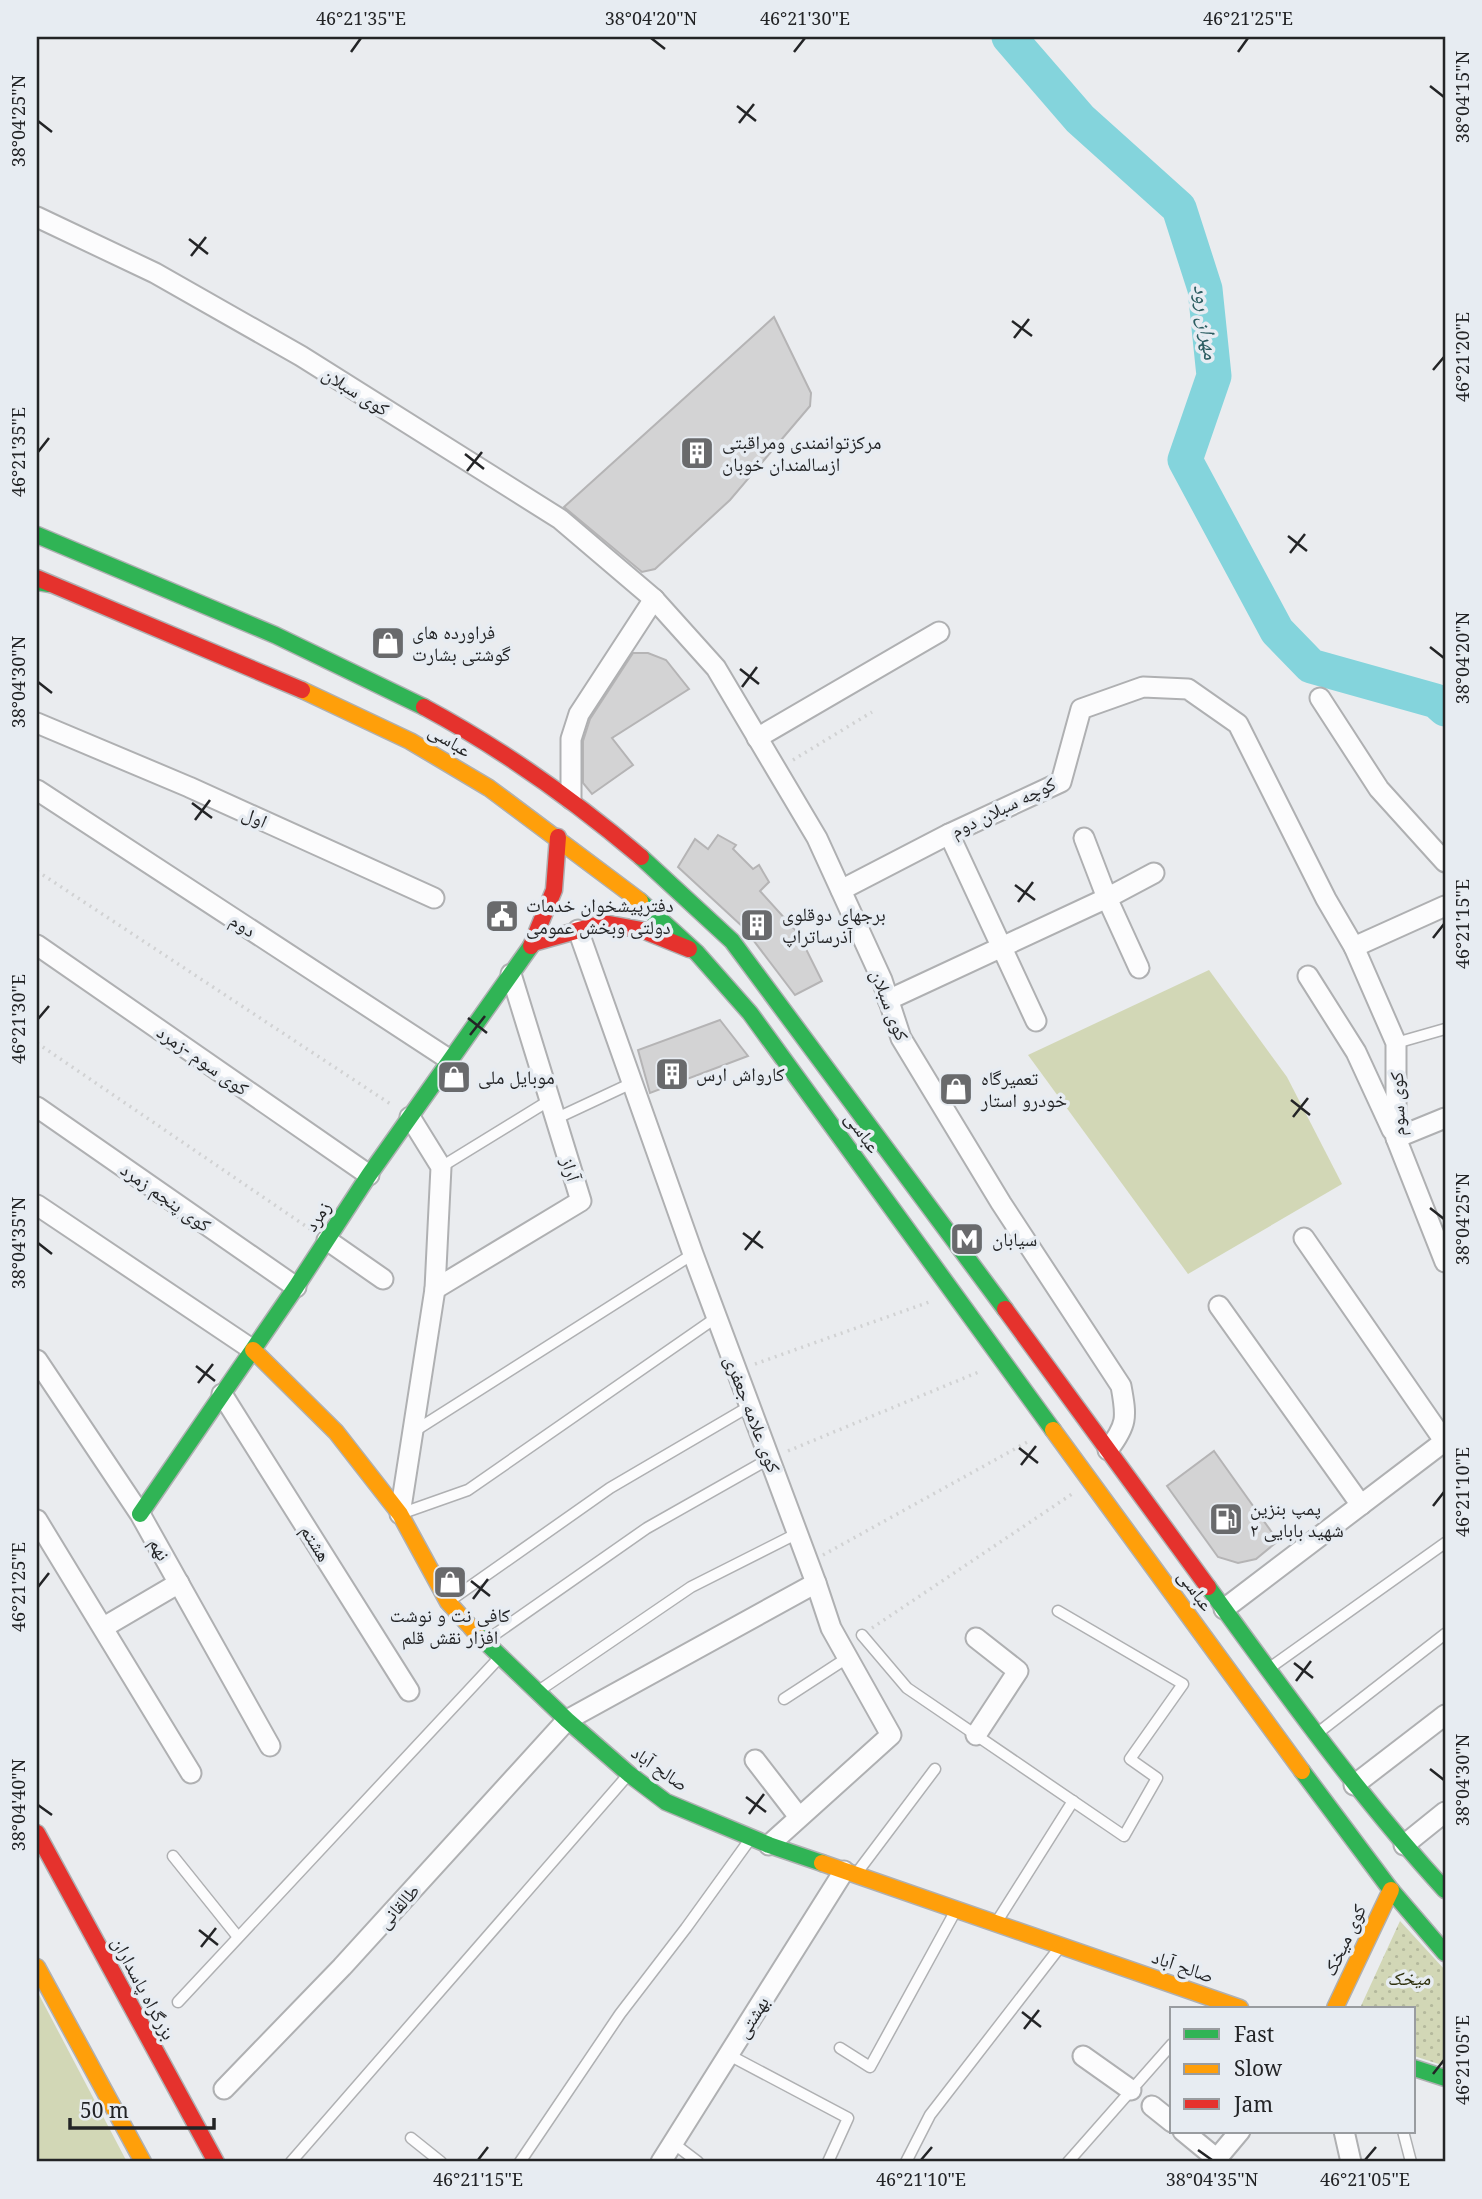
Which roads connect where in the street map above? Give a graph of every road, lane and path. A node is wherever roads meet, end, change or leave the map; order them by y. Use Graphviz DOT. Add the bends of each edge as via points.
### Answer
graph roads {
  1 [pos="37,217"];
  2 [pos="37,535"];
  3 [pos="41,581"];
  4 [pos="654,599"];
  5 [pos="939,632"];
  6 [pos="1320,698"];
  7 [pos="872,712"];
  8 [pos="37,723"];
  9 [pos="757,738"];
  10 [pos="777,771"];
  11 [pos="37,790"];
  12 [pos="571,799"];
  13 [pos="949,834"];
  14 [pos="558,837"];
  15 [pos="1084,838"];
  16 [pos="1445,862"];
  17 [pos="37,871"];
  18 [pos="1154,873"];
  19 [pos="841,890"];
  20 [pos="434,898"];
  21 [pos="1107,898"];
  22 [pos="1445,906"];
  23 [pos="578,930"];
  24 [pos="533,943"];
  25 [pos="37,945"];
  26 [pos="1001,947"];
  27 [pos="1353,947"];
  28 [pos="697,953"];
  29 [pos="1139,968"];
  30 [pos="511,974"];
  31 [pos="1308,976"];
  32 [pos="888,1000"];
  33 [pos="1036,1021"];
  34 [pos="1445,1030"];
  35 [pos="37,1043"];
  36 [pos="1396,1043"];
  37 [pos="450,1060"];
  38 [pos="632,1083"];
  39 [pos="37,1107"];
  40 [pos="553,1109"];
  41 [pos="410,1117"];
  42 [pos="1445,1118"];
  43 [pos="1396,1138"];
  44 [pos="442,1167"];
  45 [pos="369,1175"];
  46 [pos="37,1205"];
  47 [pos="931,1207"];
  48 [pos="1437,1221"];
  49 [pos="905,1226"];
  50 [pos="1304,1238"];
  51 [pos="327,1240"];
  52 [pos="693,1254"];
  53 [pos="1445,1262"];
  54 [pos="383,1279"];
  55 [pos="296,1287"];
  56 [pos="435,1289"];
  57 [pos="954,1293"];
  58 [pos="1219,1306"];
  59 [pos="716,1317"];
  60 [pos="253,1350"];
  61 [pos="37,1360"];
  62 [pos="1004,1362"];
  63 [pos="736,1371"];
  64 [pos="222,1394"];
  65 [pos="750,1406"];
  66 [pos="1052,1428"];
  67 [pos="413,1433"];
  68 [pos="1445,1441"];
  69 [pos="1108,1450"];
  70 [pos="769,1459"];
  71 [pos="1091,1481"];
  72 [pos="1361,1505"];
  73 [pos="140,1514"];
  74 [pos="400,1514"];
  75 [pos="37,1520"];
  76 [pos="797,1533"];
  77 [pos="1445,1543"];
  78 [pos="809,1562"];
  79 [pos="179,1583"];
  80 [pos="816,1583"];
  81 [pos="448,1602"];
  82 [pos="1224,1609"];
  83 [pos="1058,1611"];
  84 [pos="104,1627"];
  85 [pos="1445,1634"];
  86 [pos="862,1635"];
  87 [pos="976,1638"];
  88 [pos="484,1642"];
  89 [pos="499,1658"];
  90 [pos="847,1658"];
  91 [pos="1268,1669"];
  92 [pos="409,1691"];
  93 [pos="537,1692"];
  94 [pos="1289,1698"];
  95 [pos="784,1699"];
  96 [pos="1445,1715"];
  97 [pos="1261,1716"];
  98 [pos="567,1720"];
  99 [pos="1316,1734"];
  100 [pos="976,1735"];
  101 [pos="270,1746"];
  102 [pos="755,1760"];
  103 [pos="935,1769"];
  104 [pos="191,1773"];
  105 [pos="629,1774"];
  106 [pos="1354,1785"];
  107 [pos="1073,1801"];
  108 [pos="1445,1812"];
  109 [pos="799,1817"];
  110 [pos="37,1833"];
  111 [pos="760,1841"];
  112 [pos="1404,1845"];
  113 [pos="173,1856"];
  114 [pos="850,1873"];
  115 [pos="1391,1890"];
  116 [pos="1445,1890"];
  117 [pos="956,1910"];
  118 [pos="995,1924"];
  119 [pos="238,1937"];
  120 [pos="1061,1946"];
  121 [pos="1445,1953"];
  122 [pos="37,1967"];
  123 [pos="178,2002"];
  124 [pos="1208,2003"];
  125 [pos="1234,2007"];
  126 [pos="1335,2007"];
  127 [pos="1170,2046"];
  128 [pos="840,2049"];
  129 [pos="729,2054"];
  130 [pos="1083,2056"];
  131 [pos="1416,2068"];
  132 [pos="1445,2078"];
  133 [pos="224,2089"];
  134 [pos="1131,2090"];
  135 [pos="1152,2106"];
  136 [pos="1170,2120"];
  137 [pos="1184,2132"];
  138 [pos="1239,2132"];
  139 [pos="1344,2132"];
  140 [pos="1404,2132"];
  141 [pos="411,2138"];
  142 [pos="673,2143"];
  143 [pos="1216,2161"];
  144 [pos="144,2162"];
  145 [pos="215,2162"];
  146 [pos="291,2162"];
  147 [pos="441,2162"];
  148 [pos="520,2162"];
  149 [pos="661,2162"];
  150 [pos="698,2162"];
  151 [pos="828,2162"];
  152 [pos="906,2162"];
  153 [pos="1068,2162"];
  154 [pos="1351,2162"];
  155 [pos="1411,2162"];
  1 -- 4 [label="street, کوی سبلان" via="155,273 301,356 560,519"];
  2 -- 12 [label="main road, عباسى" via="337,664 500,752"];
  3 -- 14 [label="main road, عباسى" via="328,701 410,741 489,788"];
  4 -- 9 [label="street, کوی سبلان" via="716,668"];
  4 -- 12 [label="street" via="579,714 572,739"];
  5 -- 9 [label="street"];
  6 -- 16 [label="street" via="1379,789"];
  7 -- 10 [label="path"];
  8 -- 20 [label="street, اول"];
  9 -- 10 [label="street, کوی سبلان"];
  10 -- 19 [label="street, کوی سبلان"];
  11 -- 37 [label="street, دوم"];
  12 -- 47 [label="main road, عباسى" via="732,941"];
  13 -- 19 [label="street, کوچه سبلان دوم"];
  13 -- 26 [label="street"];
  13 -- 27 [label="street, کوچه سبلان دوم" via="1061,782 1081,709 1143,687 1188,689 1238,724"];
  14 -- 24 [label="main road, زمرد" via="554,890"];
  14 -- 28 [label="main road, عباسى" via="633,894"];
  15 -- 21 [label="street"];
  17 -- 41 [label="path"];
  18 -- 21 [label="street"];
  19 -- 32 [label="street, کوی سبلان"];
  21 -- 26 [label="street"];
  21 -- 29 [label="street"];
  22 -- 27 [label="street"];
  23 -- 24 [label="main road"];
  23 -- 28 [label="main road" via="604,923 642,930"];
  23 -- 38 [label="street, کوی علامه جعفری"];
  24 -- 30 [label="main road, زمرد"];
  25 -- 45 [label="street, کوی سوم -زمرد"];
  26 -- 32 [label="street"];
  26 -- 33 [label="street"];
  27 -- 36 [label="street, کوی سوم"];
  28 -- 49 [label="main road, عباسى" via="750,1013"];
  30 -- 37 [label="main road, زمرد"];
  30 -- 40 [label="street, آراز"];
  31 -- 43 [label="street" via="1356,1052"];
  32 -- 69 [label="street, کوی سبلان" via="901,1038 1121,1387 1124,1429"];
  34 -- 36 [label="lane"];
  35 -- 51 [label="path"];
  36 -- 43 [label="street, کوی سوم"];
  37 -- 41 [label="main road, زمرد"];
  38 -- 40 [label="lane"];
  38 -- 52 [label="street, کوی علامه جعفری"];
  39 -- 55 [label="street, کوی پنجم زمرد"];
  40 -- 44 [label="lane"];
  40 -- 56 [label="street, آراز" via="581,1201"];
  41 -- 44 [label="street"];
  41 -- 45 [label="main road, زمرد"];
  42 -- 43 [label="street"];
  43 -- 48 [label="street, کوی سوم"];
  44 -- 56 [label="street"];
  45 -- 51 [label="main road, زمرد"];
  46 -- 60 [label="street"];
  47 -- 49 [label="main road"];
  47 -- 69 [label="main road, عباسى"];
  48 -- 53 [label="street, کوی سوم"];
  49 -- 57 [label="main road, عباسى"];
  50 -- 68 [label="street"];
  51 -- 54 [label="street"];
  51 -- 55 [label="main road, زمرد"];
  52 -- 59 [label="street, کوی علامه جعفری"];
  52 -- 67 [label="lane"];
  55 -- 60 [label="main road, زمرد"];
  56 -- 67 [label="street"];
  57 -- 62 [label="main road, عباسى"];
  57 -- 63 [label="path"];
  58 -- 72 [label="street"];
  59 -- 63 [label="street, کوی علامه جعفری"];
  59 -- 74 [label="lane" via="468,1490"];
  60 -- 64 [label="main road, زمرد"];
  60 -- 74 [label="main road, صالح آباد" via="336,1432"];
  61 -- 73 [label="street, نهم"];
  62 -- 66 [label="main road, عباسى"];
  62 -- 70 [label="path"];
  63 -- 65 [label="street, کوی علامه جعفری"];
  64 -- 73 [label="main road, زمرد"];
  64 -- 92 [label="street, هشتم"];
  65 -- 70 [label="street, کوی علامه جعفری"];
  65 -- 81 [label="lane" via="610,1488"];
  66 -- 71 [label="main road, عباسى"];
  66 -- 78 [label="path"];
  67 -- 74 [label="street"];
  68 -- 72 [label="street"];
  69 -- 82 [label="main road, عباسى"];
  70 -- 76 [label="street, کوی علامه جعفری"];
  70 -- 88 [label="lane" via="647,1528"];
  71 -- 86 [label="path"];
  71 -- 97 [label="main road, عباسى"];
  72 -- 82 [label="street"];
  73 -- 79 [label="street, نهم"];
  74 -- 81 [label="main road, صالح آباد"];
  75 -- 84 [label="street"];
  76 -- 78 [label="street, کوی علامه جعفری"];
  76 -- 93 [label="lane" via="691,1587"];
  77 -- 91 [label="lane"];
  78 -- 80 [label="street, کوی علامه جعفری"];
  79 -- 84 [label="street"];
  79 -- 101 [label="street, نهم"];
  80 -- 90 [label="street, کوی علامه جعفری"];
  80 -- 98 [label="street, طالقانی"];
  81 -- 88 [label="main road, صالح آباد"];
  82 -- 91 [label="main road, عباسى"];
  83 -- 107 [label="lane" via="1183,1684 1130,1759 1157,1778 1124,1836"];
  84 -- 104 [label="street"];
  85 -- 99 [label="lane"];
  86 -- 100 [label="lane" via="907,1688"];
  87 -- 100 [label="street" via="1018,1671"];
  88 -- 89 [label="main road, صالح آباد"];
  89 -- 93 [label="main road, صالح آباد"];
  89 -- 119 [label="lane"];
  90 -- 95 [label="lane"];
  90 -- 109 [label="street, کوی علامه جعفری" via="891,1735"];
  91 -- 94 [label="main road, عباسى"];
  93 -- 98 [label="main road, صالح آباد"];
  94 -- 97 [label="main road"];
  94 -- 99 [label="main road, عباسى"];
  96 -- 106 [label="street"];
  97 -- 115 [label="main road, عباسى"];
  98 -- 105 [label="main road, صالح آباد"];
  98 -- 133 [label="street, طالقانی"];
  99 -- 106 [label="main road, عباسى"];
  100 -- 107 [label="lane"];
  102 -- 109 [label="street"];
  103 -- 114 [label="lane"];
  105 -- 111 [label="main road, صالح آباد" via="666,1802"];
  105 -- 146 [label="lane"];
  106 -- 112 [label="main road, عباسى"];
  107 -- 118 [label="lane"];
  108 -- 112 [label="street"];
  109 -- 111 [label="street, کوی علامه جعفری"];
  110 -- 145 [label="main road, بزرگراه پاسداران"];
  111 -- 114 [label="main road, صالح آباد"];
  111 -- 148 [label="lane" via="620,2014"];
  112 -- 116 [label="main road, عباسى"];
  113 -- 119 [label="lane"];
  114 -- 117 [label="main road, صالح آباد"];
  114 -- 129 [label="street, بهشتی"];
  115 -- 121 [label="main road, عباسى"];
  115 -- 126 [label="main road, کوی میخک"];
  117 -- 118 [label="main road, صالح آباد"];
  117 -- 128 [label="lane" via="870,2067"];
  118 -- 120 [label="main road, صالح آباد"];
  119 -- 123 [label="lane"];
  120 -- 124 [label="main road, صالح آباد"];
  120 -- 152 [label="lane" via="930,2115"];
  122 -- 144 [label="main road"];
  124 -- 125 [label="main road, صالح آباد"];
  127 -- 134 [label="lane"];
  129 -- 142 [label="street, بهشتی"];
  129 -- 151 [label="lane" via="848,2118"];
  130 -- 134 [label="street"];
  131 -- 132 [label="main road"];
  134 -- 153 [label="lane"];
  135 -- 136 [label="street"];
  137 -- 143 [label="street"];
  138 -- 143 [label="street"];
  139 -- 154 [label="street"];
  140 -- 155 [label="lane"];
  141 -- 147 [label="lane"];
  142 -- 149 [label="street, بهشتی"];
  142 -- 150 [label="lane"];
}
